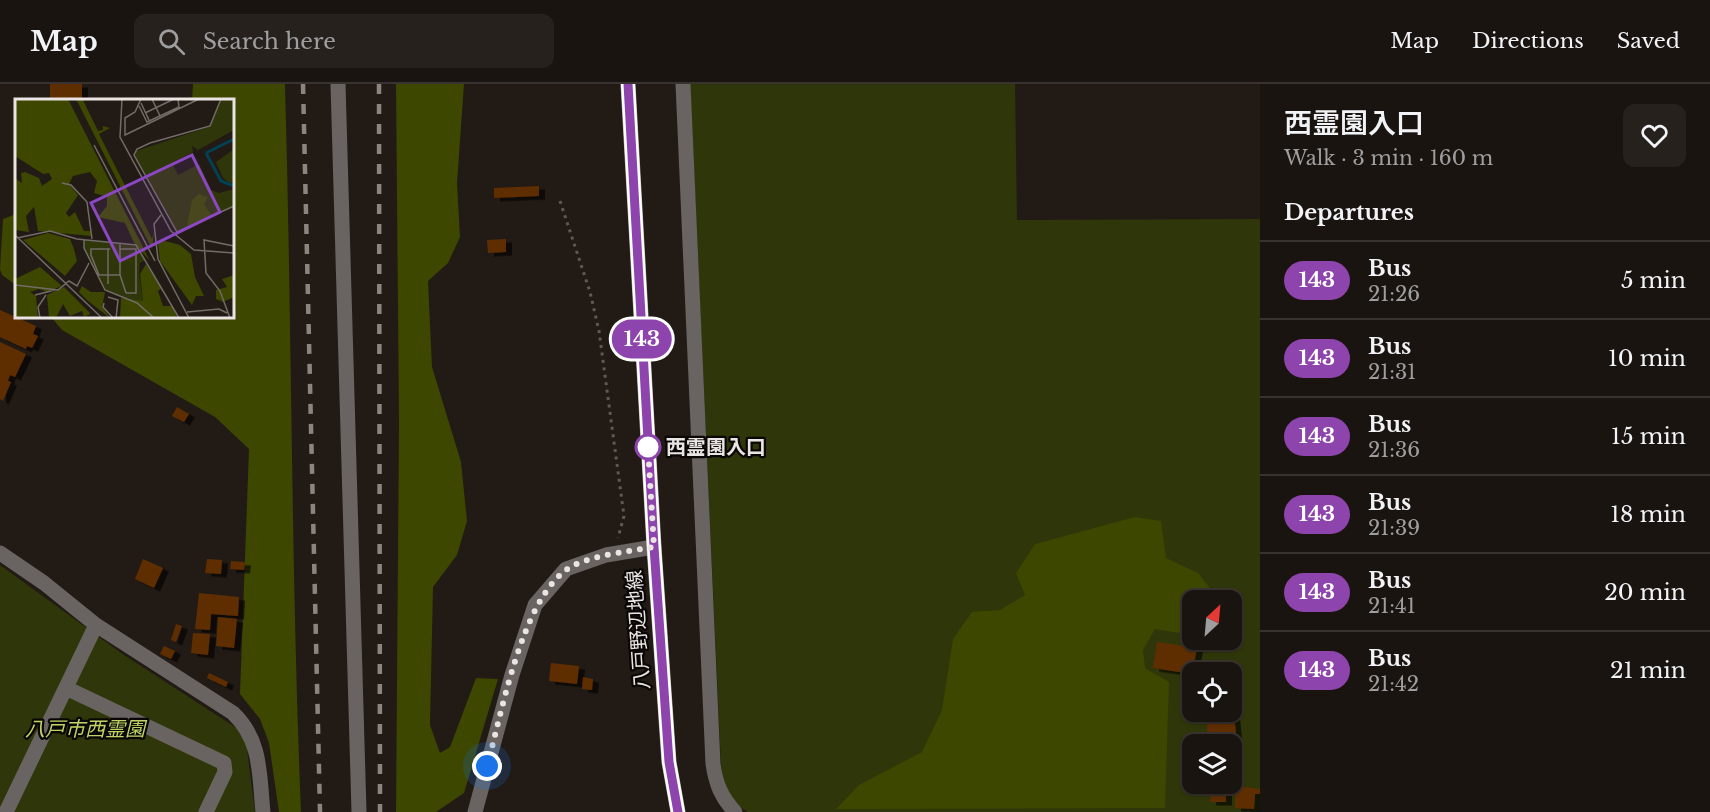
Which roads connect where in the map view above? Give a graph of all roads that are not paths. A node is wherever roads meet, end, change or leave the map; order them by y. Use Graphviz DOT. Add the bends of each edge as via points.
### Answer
graph roads {
  1 [pos="339,84"];
  2 [pos="628,84"];
  3 [pos="683,84"];
  4 [pos="654,547"];
  5 [pos="0,553"];
  6 [pos="96,625"];
  7 [pos="66,688"];
  8 [pos="6,812"];
  9 [pos="206,812"];
  10 [pos="263,812"];
  11 [pos="358,812"];
  12 [pos="475,812"];
  13 [pos="678,812"];
  14 [pos="735,812"];
  1 -- 11 [label="street"];
  2 -- 4 [label="main road, 八戸野辺地線"];
  3 -- 14 [label="street" via="713,764 717,784"];
  4 -- 12 [label="street" via="613,554 566,569 535,605"];
  4 -- 13 [label="main road, 八戸野辺地線" via="669,762"];
  5 -- 6 [label="street"];
  6 -- 7 [label="street"];
  6 -- 10 [label="street" via="234,713 247,726 256,747"];
  7 -- 8 [label="street"];
  7 -- 9 [label="street" via="224,763 225,772"];
}
